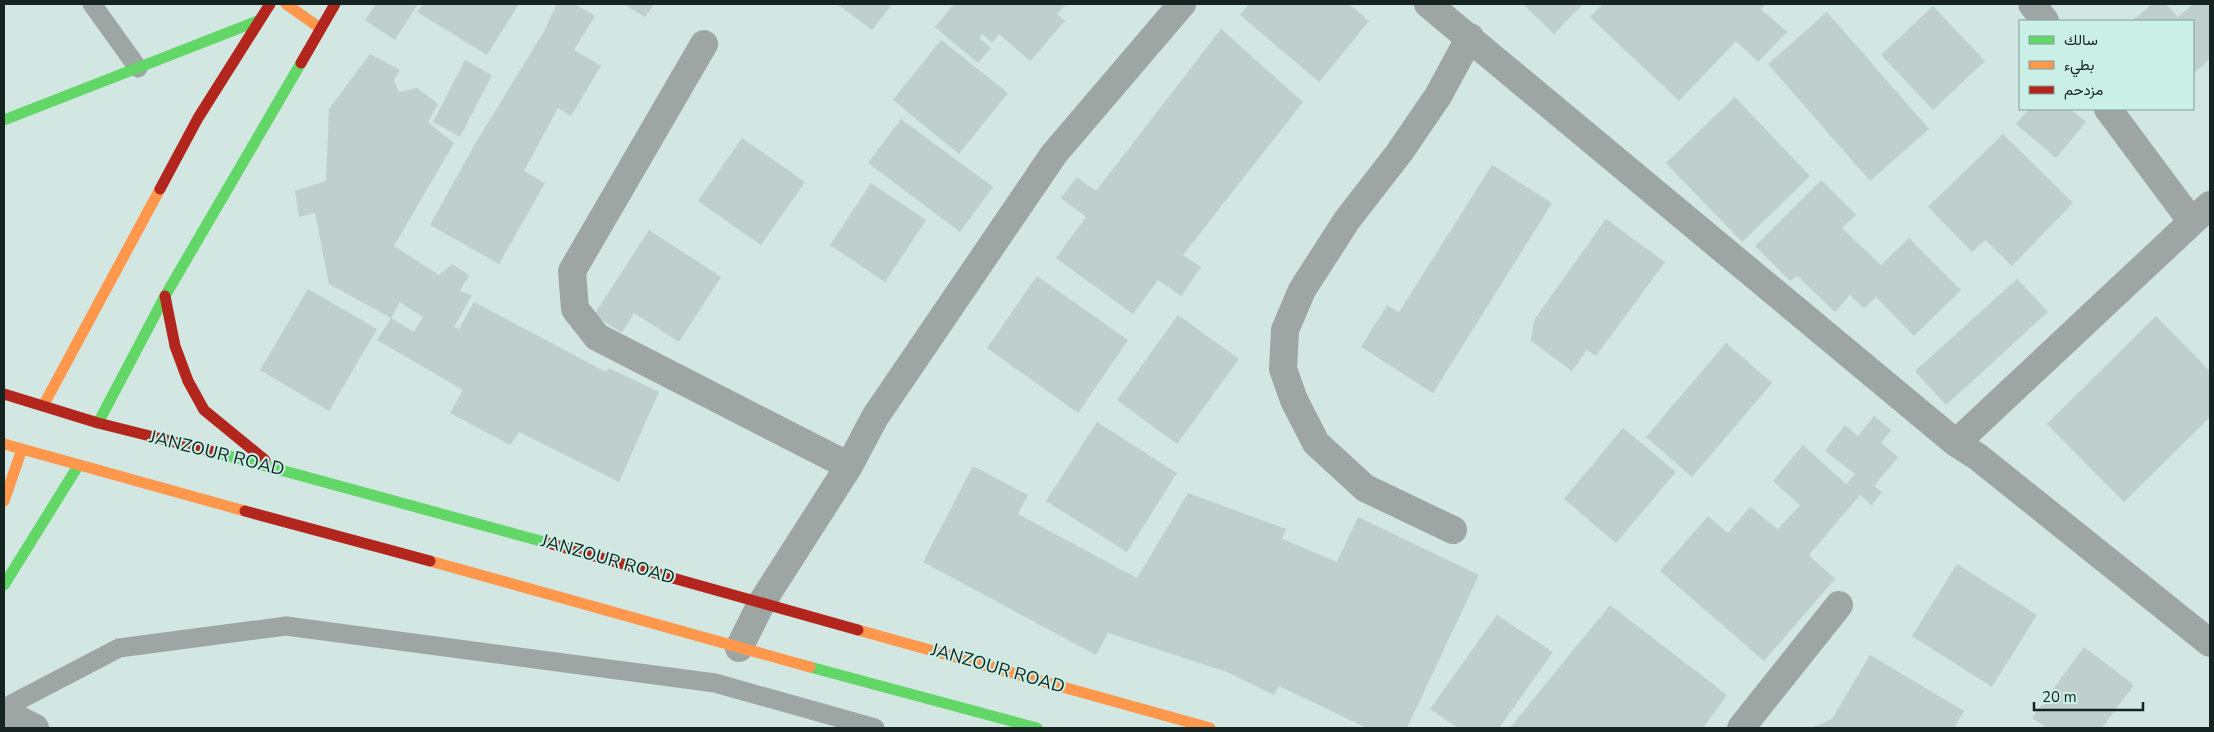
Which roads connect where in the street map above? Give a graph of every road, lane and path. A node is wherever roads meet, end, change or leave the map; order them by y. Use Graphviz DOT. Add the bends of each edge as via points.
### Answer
graph roads {
  1 [pos="92,4"];
  2 [pos="270,4"];
  3 [pos="286,4"];
  4 [pos="335,4"];
  5 [pos="1182,4"];
  6 [pos="1429,4"];
  7 [pos="2032,4"];
  8 [pos="260,20"];
  9 [pos="2044,20"];
  10 [pos="320,28"];
  11 [pos="1470,37"];
  12 [pos="704,44"];
  13 [pos="138,68"];
  14 [pos="2109,110"];
  15 [pos="4,120"];
  16 [pos="2201,214"];
  17 [pos="165,296"];
  18 [pos="4,394"];
  19 [pos="43,406"];
  20 [pos="98,423"];
  21 [pos="1956,443"];
  22 [pos="4,444"];
  23 [pos="22,449"];
  24 [pos="78,466"];
  25 [pos="272,466"];
  26 [pos="849,466"];
  27 [pos="4,501"];
  28 [pos="1453,530"];
  29 [pos="4,585"];
  30 [pos="762,602"];
  31 [pos="1839,605"];
  32 [pos="2210,643"];
  33 [pos="739,648"];
  34 [pos="4,710"];
  35 [pos="34,728"];
  36 [pos="876,728"];
  37 [pos="1037,728"];
  38 [pos="1210,728"];
  39 [pos="1741,728"];
  1 -- 13 [label="lane"];
  2 -- 8 [label="main road"];
  3 -- 10 [label="main road"];
  4 -- 10 [label="main road"];
  5 -- 26 [label="street" via="1054,154 876,417"];
  6 -- 11 [label="street"];
  7 -- 9 [label="street"];
  8 -- 13 [label="main road"];
  8 -- 19 [label="main road" via="198,118"];
  10 -- 17 [label="main road"];
  11 -- 21 [label="street"];
  11 -- 28 [label="street" via="1438,96 1347,220 1302,290 1285,330 1283,369 1294,400 1316,443 1365,488"];
  12 -- 26 [label="street" via="572,271 575,309 597,337"];
  13 -- 15 [label="main road"];
  14 -- 16 [label="street"];
  16 -- 21 [label="street"];
  17 -- 20 [label="main road"];
  17 -- 25 [label="main road" via="175,346 188,381 204,410"];
  18 -- 19 [label="main road, JANZOUR ROAD"];
  19 -- 20 [label="main road, JANZOUR ROAD"];
  20 -- 25 [label="main road, JANZOUR ROAD"];
  21 -- 32 [label="street" via="1978,456"];
  22 -- 23 [label="main road"];
  23 -- 24 [label="main road"];
  23 -- 27 [label="main road"];
  24 -- 29 [label="main road"];
  24 -- 33 [label="main road" via="571,599"];
  25 -- 30 [label="main road, JANZOUR ROAD"];
  26 -- 30 [label="street"];
  30 -- 33 [label="street"];
  30 -- 38 [label="main road, JANZOUR ROAD"];
  31 -- 39 [label="street"];
  33 -- 37 [label="main road"];
  34 -- 35 [label="street"];
  34 -- 36 [label="lane" via="119,648 286,626 715,683"];
}
